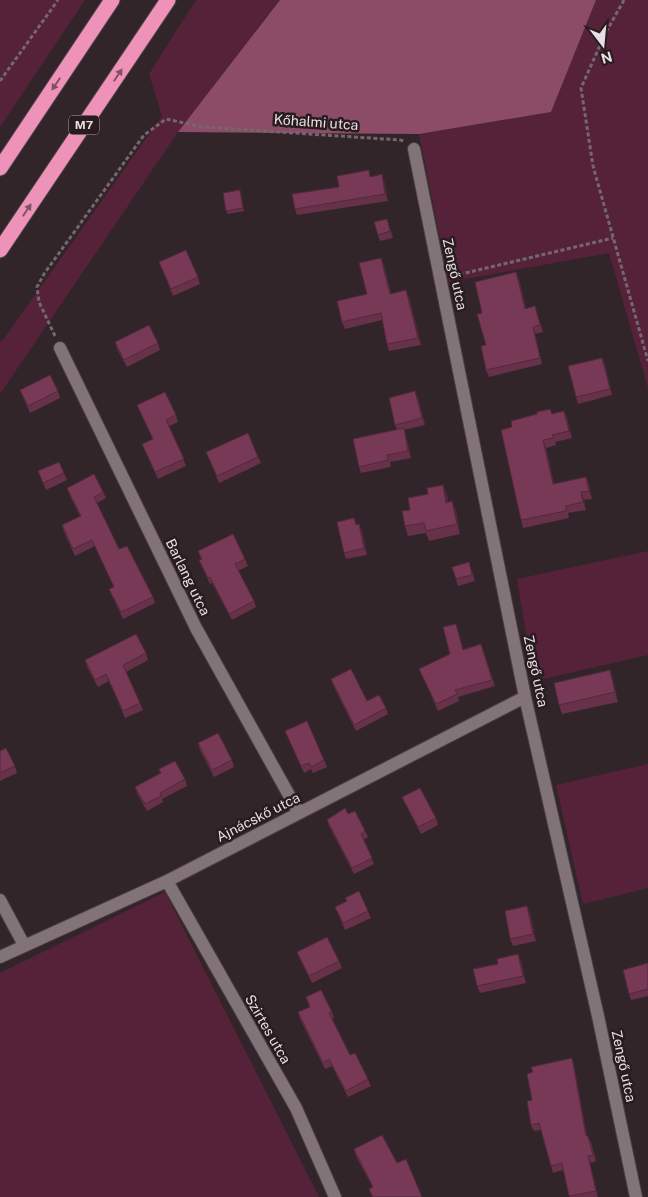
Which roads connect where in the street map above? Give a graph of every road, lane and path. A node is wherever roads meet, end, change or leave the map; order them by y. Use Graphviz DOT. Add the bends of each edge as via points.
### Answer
graph roads {
  1 [pos="58,0"];
  2 [pos="112,0"];
  3 [pos="168,0"];
  4 [pos="624,0"];
  5 [pos="0,81"];
  6 [pos="414,150"];
  7 [pos="0,168"];
  8 [pos="613,238"];
  9 [pos="0,250"];
  10 [pos="440,279"];
  11 [pos="60,348"];
  12 [pos="648,361"];
  13 [pos="525,697"];
  14 [pos="299,813"];
  15 [pos="166,881"];
  16 [pos="0,900"];
  17 [pos="24,945"];
  18 [pos="0,957"];
  19 [pos="335,1197"];
  20 [pos="636,1197"];
  1 -- 5 [label="path"];
  2 -- 7 [label="highway, one-way"];
  9 -- 3 [label="highway, M7, one-way"];
  4 -- 8 [label="path" via="581,88 593,166"];
  6 -- 10 [label="street, Zengő utca"];
  6 -- 11 [label="path, Kőhalmi utca" via="410,144 400,140 203,127 166,119 144,135 37,287 39,302"];
  8 -- 10 [label="path"];
  8 -- 12 [label="path"];
  10 -- 13 [label="street, Zengő utca"];
  11 -- 14 [label="street, Barlang utca" via="196,628"];
  13 -- 14 [label="street, Ajnácskő utca"];
  13 -- 20 [label="street, Zengő utca"];
  14 -- 15 [label="street, Ajnácskő utca"];
  15 -- 17 [label="street, Ajnácskő utca"];
  15 -- 19 [label="street, Szirtes utca" via="296,1108"];
  16 -- 17 [label="street"];
  17 -- 18 [label="street, Ajnácskő utca"];
}
